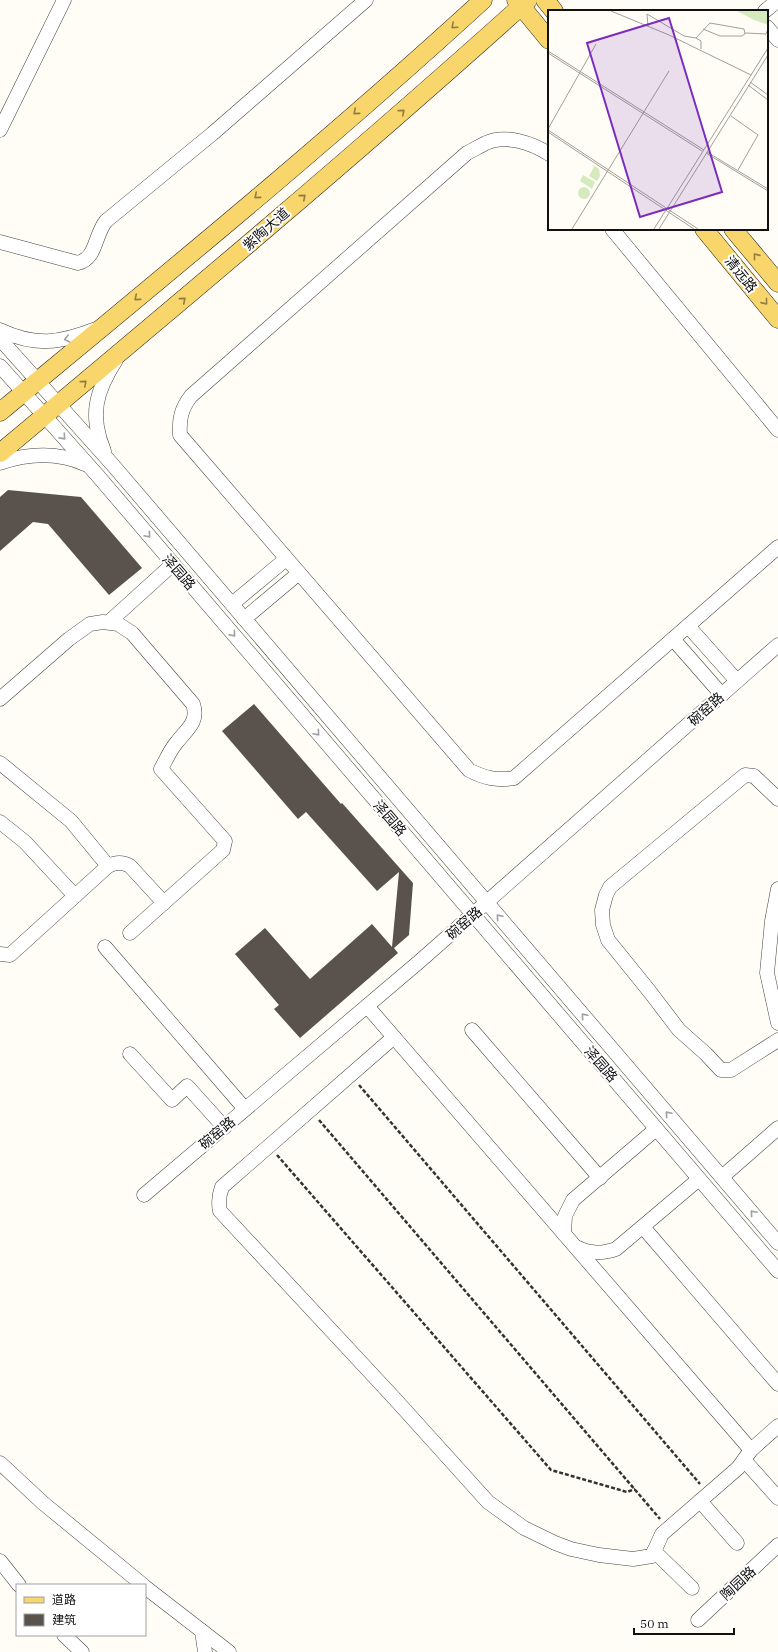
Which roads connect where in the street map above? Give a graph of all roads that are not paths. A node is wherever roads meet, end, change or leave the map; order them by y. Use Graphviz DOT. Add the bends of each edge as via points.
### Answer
graph roads {
  1 [pos="64,0"];
  2 [pos="366,0"];
  3 [pos="483,0"];
  4 [pos="545,0"];
  5 [pos="778,0"];
  6 [pos="522,2"];
  7 [pos="553,10"];
  8 [pos="766,10"];
  9 [pos="768,28"];
  10 [pos="548,39"];
  11 [pos="778,40"];
  12 [pos="0,130"];
  13 [pos="548,154"];
  14 [pos="613,230"];
  15 [pos="705,230"];
  16 [pos="735,230"];
  17 [pos="0,242"];
  18 [pos="778,283"];
  19 [pos="778,319"];
  20 [pos="104,326"];
  21 [pos="0,330"];
  22 [pos="0,339"];
  23 [pos="123,350"];
  24 [pos="0,366"];
  25 [pos="38,381"];
  26 [pos="24,393"];
  27 [pos="59,404"];
  28 [pos="0,412"];
  29 [pos="44,416"];
  30 [pos="778,430"];
  31 [pos="0,453"];
  32 [pos="108,459"];
  33 [pos="0,463"];
  34 [pos="88,465"];
  35 [pos="778,547"];
  36 [pos="286,558"];
  37 [pos="173,564"];
  38 [pos="299,573"];
  39 [pos="232,604"];
  40 [pos="244,619"];
  41 [pos="109,622"];
  42 [pos="688,626"];
  43 [pos="673,640"];
  44 [pos="778,645"];
  45 [pos="737,681"];
  46 [pos="722,695"];
  47 [pos="0,699"];
  48 [pos="0,763"];
  49 [pos="778,799"];
  50 [pos="0,822"];
  51 [pos="108,866"];
  52 [pos="778,889"];
  53 [pos="75,896"];
  54 [pos="487,902"];
  55 [pos="164,903"];
  56 [pos="473,915"];
  57 [pos="130,933"];
  58 [pos="105,946"];
  59 [pos="0,954"];
  60 [pos="367,1006"];
  61 [pos="778,1023"];
  62 [pos="472,1030"];
  63 [pos="394,1037"];
  64 [pos="778,1040"];
  65 [pos="130,1054"];
  66 [pos="245,1109"];
  67 [pos="224,1126"];
  68 [pos="778,1128"];
  69 [pos="656,1129"];
  70 [pos="722,1177"];
  71 [pos="600,1178"];
  72 [pos="699,1179"];
  73 [pos="144,1195"];
  74 [pos="643,1227"];
  75 [pos="564,1234"];
  76 [pos="778,1243"];
  77 [pos="576,1247"];
  78 [pos="778,1271"];
  79 [pos="778,1384"];
  80 [pos="778,1426"];
  81 [pos="748,1455"];
  82 [pos="0,1463"];
  83 [pos="704,1497"];
  84 [pos="778,1498"];
  85 [pos="737,1543"];
  86 [pos="778,1545"];
  87 [pos="654,1551"];
  88 [pos="0,1561"];
  89 [pos="18,1584"];
  90 [pos="142,1584"];
  91 [pos="146,1588"];
  92 [pos="692,1588"];
  93 [pos="698,1620"];
  94 [pos="202,1631"];
  95 [pos="65,1636"];
  96 [pos="82,1652"];
  97 [pos="205,1652"];
  98 [pos="229,1652"];
  1 -- 12 [label="street"];
  2 -- 17 [label="street" via="212,134 106,221 99,231 90,256 85,261 78,263"];
  3 -- 20 [label="main road, one-way" via="415,62"];
  4 -- 7 [label="main road"];
  5 -- 8 [label="street"];
  6 -- 10 [label="main road"];
  23 -- 6 [label="main road, 紫陶大道, one-way" via="425,92"];
  9 -- 11 [label="street"];
  13 -- 36 [label="street" via="529,144 506,140 487,142 467,153 186,402 180,416 180,435"];
  14 -- 30 [label="street"];
  15 -- 19 [label="main road, 清远路, one-way"];
  18 -- 16 [label="main road, 清远路, one-way"];
  20 -- 21 [label="street, one-way" via="52,342 30,341"];
  20 -- 25 [label="main road"];
  22 -- 25 [label="street, 泽园路"];
  27 -- 23 [label="main road, 紫陶大道, one-way"];
  23 -- 32 [label="street" via="106,376 96,407 96,429"];
  24 -- 26 [label="street, 泽园路"];
  25 -- 26 [label="main road"];
  25 -- 27 [label="street, 泽园路"];
  26 -- 28 [label="main road"];
  26 -- 29 [label="street, 泽园路"];
  27 -- 29 [label="main road, 紫陶大道"];
  27 -- 32 [label="street, 泽园路"];
  29 -- 31 [label="main road, 紫陶大道"];
  29 -- 34 [label="street, 泽园路, one-way"];
  32 -- 39 [label="street, 泽园路"];
  33 -- 34 [label="street" via="23,456 44,454 66,457"];
  34 -- 37 [label="street, 泽园路, one-way"];
  35 -- 42 [label="street"];
  36 -- 38 [label="street"];
  36 -- 39 [label="street"];
  37 -- 41 [label="street"];
  37 -- 56 [label="street, 泽园路, one-way"];
  38 -- 40 [label="street"];
  38 -- 43 [label="street" via="469,770 491,779 514,778"];
  39 -- 40 [label="street, 泽园路"];
  40 -- 54 [label="street, 泽园路"];
  41 -- 47 [label="street" via="90,624"];
  41 -- 55 [label="street" via="132,633 193,704 194,722 169,753 161,770 225,841 222,850"];
  42 -- 43 [label="street"];
  42 -- 45 [label="street"];
  43 -- 46 [label="street"];
  44 -- 45 [label="street, 碗窑路"];
  45 -- 46 [label="street, 碗窑路"];
  46 -- 54 [label="street, 碗窑路"];
  48 -- 51 [label="street" via="71,822"];
  49 -- 64 [label="street" via="754,776 745,775 610,887 603,903 601,918 608,940 679,1030 721,1070 732,1070"];
  50 -- 53 [label="street" via="25,842"];
  51 -- 53 [label="street"];
  51 -- 55 [label="street" via="118,863 130,866"];
  52 -- 61 [label="street" via="767,973"];
  53 -- 59 [label="street" via="10,955"];
  54 -- 56 [label="street, 碗窑路"];
  70 -- 54 [label="street, 泽园路, one-way"];
  55 -- 57 [label="street"];
  56 -- 60 [label="street, 碗窑路"];
  56 -- 69 [label="street, 泽园路"];
  58 -- 66 [label="street"];
  60 -- 63 [label="street"];
  60 -- 66 [label="street, 碗窑路"];
  62 -- 71 [label="street"];
  63 -- 75 [label="street"];
  63 -- 87 [label="street" via="222,1187 220,1211 488,1502 524,1528 571,1548 599,1555 633,1559 652,1556"];
  65 -- 67 [label="street" via="172,1100 187,1086"];
  66 -- 67 [label="street, 碗窑路"];
  67 -- 73 [label="street, 碗窑路"];
  68 -- 70 [label="street"];
  69 -- 71 [label="street"];
  69 -- 72 [label="street, 泽园路"];
  76 -- 70 [label="street, 泽园路, one-way"];
  71 -- 75 [label="street" via="570,1205 565,1216"];
  72 -- 74 [label="street"];
  72 -- 78 [label="street, 泽园路"];
  74 -- 77 [label="street" via="616,1249 608,1252 591,1253"];
  74 -- 79 [label="street"];
  75 -- 77 [label="street"];
  77 -- 81 [label="street"];
  80 -- 81 [label="street"];
  81 -- 83 [label="street" via="738,1468"];
  81 -- 84 [label="street"];
  82 -- 90 [label="street" via="43,1503"];
  83 -- 85 [label="street"];
  83 -- 87 [label="street" via="662,1534"];
  86 -- 93 [label="street, 陶园路"];
  87 -- 92 [label="street"];
  88 -- 89 [label="street"];
  91 -- 94 [label="street"];
  94 -- 97 [label="street"];
  94 -- 98 [label="street"];
  95 -- 96 [label="street"];
}
